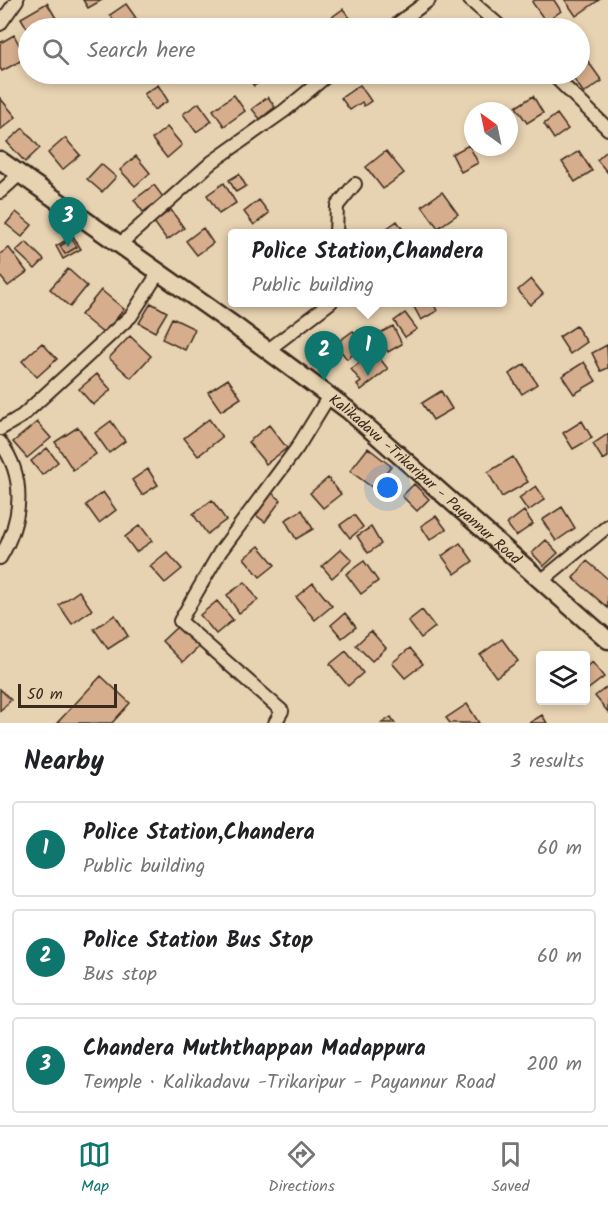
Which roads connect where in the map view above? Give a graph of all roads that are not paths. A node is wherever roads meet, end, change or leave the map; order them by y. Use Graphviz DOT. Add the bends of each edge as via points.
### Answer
graph roads {
  1 [pos="17,0"];
  2 [pos="429,0"];
  3 [pos="470,0"];
  4 [pos="405,18"];
  5 [pos="491,18"];
  6 [pos="0,24"];
  7 [pos="317,84"];
  8 [pos="562,84"];
  9 [pos="608,129"];
  10 [pos="0,160"];
  11 [pos="20,174"];
  12 [pos="355,184"];
  13 [pos="0,192"];
  14 [pos="336,229"];
  15 [pos="120,244"];
  16 [pos="159,272"];
  17 [pos="326,307"];
  18 [pos="268,350"];
  19 [pos="328,396"];
  20 [pos="0,429"];
  21 [pos="0,442"];
  22 [pos="608,526"];
  23 [pos="0,558"];
  24 [pos="540,582"];
  25 [pos="608,640"];
  26 [pos="275,723"];
  1 -- 6 [label="street"];
  2 -- 4 [label="street"];
  3 -- 5 [label="street"];
  7 -- 15 [label="street" via="212,162"];
  8 -- 9 [label="street"];
  10 -- 11 [label="main road, Kalikadavu -Trikaripur - Payannur Road"];
  11 -- 13 [label="street"];
  11 -- 15 [label="main road, Kalikadavu -Trikaripur - Payannur Road"];
  12 -- 14 [label="street" via="338,206"];
  15 -- 16 [label="main road, Kalikadavu -Trikaripur - Payannur Road"];
  16 -- 18 [label="main road, Kalikadavu -Trikaripur - Payannur Road"];
  16 -- 20 [label="street" via="131,316 21,416"];
  17 -- 18 [label="street"];
  18 -- 19 [label="main road, Kalikadavu -Trikaripur - Payannur Road"];
  19 -- 24 [label="main road, Kalikadavu -Trikaripur - Payannur Road"];
  19 -- 26 [label="street" via="297,448 220,552 180,621 282,711"];
  21 -- 23 [label="street" via="15,471 18,513"];
  22 -- 24 [label="street"];
  24 -- 25 [label="main road, Kalikadavu -Trikaripur - Payannur Road"];
}
